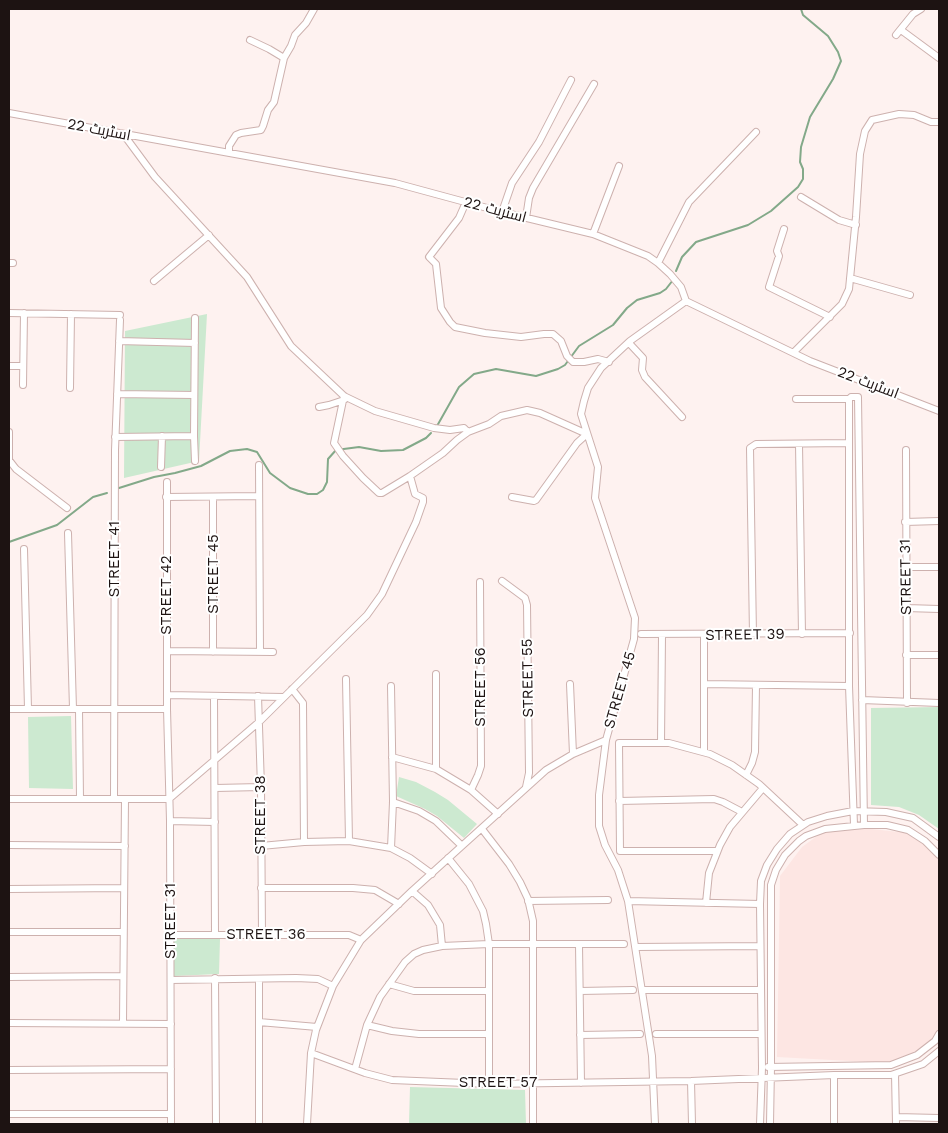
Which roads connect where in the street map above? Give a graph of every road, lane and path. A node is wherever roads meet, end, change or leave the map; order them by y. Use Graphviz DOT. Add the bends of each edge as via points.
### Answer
graph roads {
  1 [pos="314,9"];
  2 [pos="920,9"];
  3 [pos="250,40"];
  4 [pos="284,58"];
  5 [pos="939,58"];
  6 [pos="571,80"];
  7 [pos="594,84"];
  8 [pos="9,113"];
  9 [pos="939,122"];
  10 [pos="756,132"];
  11 [pos="124,135"];
  12 [pos="229,153"];
  13 [pos="619,166"];
  14 [pos="801,197"];
  15 [pos="466,202"];
  16 [pos="502,212"];
  17 [pos="526,218"];
  18 [pos="856,225"];
  19 [pos="784,229"];
  20 [pos="593,234"];
  21 [pos="208,235"];
  22 [pos="658,263"];
  23 [pos="850,278"];
  24 [pos="154,281"];
  25 [pos="910,295"];
  26 [pos="686,301"];
  27 [pos="24,313"];
  28 [pos="9,314"];
  29 [pos="71,314"];
  30 [pos="830,317"];
  31 [pos="195,318"];
  32 [pos="119,341"];
  33 [pos="195,343"];
  34 [pos="628,343"];
  35 [pos="794,352"];
  36 [pos="608,362"];
  37 [pos="9,366"];
  38 [pos="23,366"];
  39 [pos="23,385"];
  40 [pos="70,388"];
  41 [pos="117,394"];
  42 [pos="194,395"];
  43 [pos="344,398"];
  44 [pos="853,398"];
  45 [pos="796,399"];
  46 [pos="319,407"];
  47 [pos="939,411"];
  48 [pos="682,417"];
  49 [pos="9,432"];
  50 [pos="468,432"];
  51 [pos="587,434"];
  52 [pos="162,436"];
  53 [pos="194,436"];
  54 [pos="115,437"];
  55 [pos="850,443"];
  56 [pos="799,444"];
  57 [pos="906,450"];
  58 [pos="195,461"];
  59 [pos="259,465"];
  60 [pos="161,467"];
  61 [pos="410,476"];
  62 [pos="167,482"];
  63 [pos="258,496"];
  64 [pos="166,497"];
  65 [pos="213,497"];
  66 [pos="512,497"];
  67 [pos="68,508"];
  68 [pos="939,521"];
  69 [pos="905,522"];
  70 [pos="68,533"];
  71 [pos="24,549"];
  72 [pos="905,567"];
  73 [pos="939,567"];
  74 [pos="502,581"];
  75 [pos="480,582"];
  76 [pos="850,597"];
  77 [pos="860,597"];
  78 [pos="906,608"];
  79 [pos="939,608"];
  80 [pos="641,634"];
  81 [pos="753,634"];
  82 [pos="802,634"];
  83 [pos="850,634"];
  84 [pos="662,635"];
  85 [pos="704,635"];
  86 [pos="167,651"];
  87 [pos="214,652"];
  88 [pos="260,652"];
  89 [pos="273,652"];
  90 [pos="906,655"];
  91 [pos="939,655"];
  92 [pos="436,674"];
  93 [pos="346,679"];
  94 [pos="570,684"];
  95 [pos="704,684"];
  96 [pos="756,685"];
  97 [pos="391,686"];
  98 [pos="849,686"];
  99 [pos="292,689"];
  100 [pos="167,695"];
  101 [pos="214,696"];
  102 [pos="258,696"];
  103 [pos="284,696"];
  104 [pos="862,700"];
  105 [pos="907,703"];
  106 [pos="939,703"];
  107 [pos="9,709"];
  108 [pos="28,709"];
  109 [pos="76,709"];
  110 [pos="167,709"];
  111 [pos="115,710"];
  112 [pos="259,722"];
  113 [pos="606,740"];
  114 [pos="661,743"];
  115 [pos="704,752"];
  116 [pos="573,754"];
  117 [pos="392,757"];
  118 [pos="215,760"];
  119 [pos="436,769"];
  120 [pos="746,775"];
  121 [pos="261,787"];
  122 [pos="215,788"];
  123 [pos="526,788"];
  124 [pos="763,788"];
  125 [pos="471,790"];
  126 [pos="9,799"];
  127 [pos="80,799"];
  128 [pos="114,799"];
  129 [pos="124,799"];
  130 [pos="169,799"];
  131 [pos="619,801"];
  132 [pos="393,802"];
  133 [pos="853,811"];
  134 [pos="863,811"];
  135 [pos="742,812"];
  136 [pos="498,814"];
  137 [pos="170,821"];
  138 [pos="215,822"];
  139 [pos="803,825"];
  140 [pos="864,825"];
  141 [pos="854,826"];
  142 [pos="482,828"];
  143 [pos="939,839"];
  144 [pos="349,841"];
  145 [pos="304,842"];
  146 [pos="9,845"];
  147 [pos="125,846"];
  148 [pos="261,846"];
  149 [pos="462,846"];
  150 [pos="392,848"];
  151 [pos="932,848"];
  152 [pos="717,851"];
  153 [pos="939,855"];
  154 [pos="772,857"];
  155 [pos="448,858"];
  156 [pos="781,862"];
  157 [pos="432,874"];
  158 [pos="123,888"];
  159 [pos="261,888"];
  160 [pos="9,889"];
  161 [pos="412,891"];
  162 [pos="608,900"];
  163 [pos="528,901"];
  164 [pos="628,901"];
  165 [pos="706,903"];
  166 [pos="399,904"];
  167 [pos="760,904"];
  168 [pos="9,932"];
  169 [pos="123,932"];
  170 [pos="170,935"];
  171 [pos="214,935"];
  172 [pos="262,935"];
  173 [pos="361,940"];
  174 [pos="489,944"];
  175 [pos="624,944"];
  176 [pos="534,945"];
  177 [pos="579,945"];
  178 [pos="442,946"];
  179 [pos="760,946"];
  180 [pos="636,947"];
  181 [pos="760,966"];
  182 [pos="771,966"];
  183 [pos="123,976"];
  184 [pos="9,977"];
  185 [pos="215,978"];
  186 [pos="259,978"];
  187 [pos="171,980"];
  188 [pos="389,984"];
  189 [pos="333,986"];
  190 [pos="580,990"];
  191 [pos="633,990"];
  192 [pos="642,990"];
  193 [pos="761,990"];
  194 [pos="489,991"];
  195 [pos="259,1022"];
  196 [pos="9,1023"];
  197 [pos="123,1024"];
  198 [pos="171,1024"];
  199 [pos="367,1025"];
  200 [pos="317,1026"];
  201 [pos="489,1034"];
  202 [pos="640,1034"];
  203 [pos="656,1034"];
  204 [pos="761,1034"];
  205 [pos="939,1034"];
  206 [pos="580,1035"];
  207 [pos="939,1051"];
  208 [pos="311,1053"];
  209 [pos="852,1065"];
  210 [pos="771,1067"];
  211 [pos="762,1068"];
  212 [pos="171,1069"];
  213 [pos="355,1069"];
  214 [pos="9,1070"];
  215 [pos="895,1074"];
  216 [pos="834,1075"];
  217 [pos="853,1075"];
  218 [pos="770,1078"];
  219 [pos="761,1080"];
  220 [pos="654,1081"];
  221 [pos="691,1081"];
  222 [pos="533,1083"];
  223 [pos="581,1083"];
  224 [pos="489,1084"];
  225 [pos="9,1114"];
  226 [pos="171,1114"];
  227 [pos="939,1118"];
  228 [pos="896,1121"];
  229 [pos="171,1124"];
  230 [pos="216,1124"];
  231 [pos="258,1124"];
  232 [pos="308,1124"];
  233 [pos="533,1124"];
  234 [pos="655,1124"];
  235 [pos="692,1124"];
  236 [pos="760,1124"];
  237 [pos="770,1124"];
  238 [pos="834,1124"];
  1 -- 4 [label="street" via="295,35"];
  2 -- 5 [label="street" via="898,33"];
  3 -- 4 [label="street"];
  4 -- 12 [label="street" via="274,102 261,130 236,135 229,146"];
  6 -- 16 [label="street" via="539,142 512,183"];
  7 -- 17 [label="street" via="533,188"];
  8 -- 11 [label="street, اسٹریٹ 22"];
  9 -- 18 [label="street" via="899,114 872,120 865,130 860,154"];
  10 -- 22 [label="street" via="690,202"];
  11 -- 12 [label="street, اسٹریٹ 22"];
  11 -- 21 [label="street" via="155,177"];
  12 -- 15 [label="street, اسٹریٹ 22" via="395,183"];
  13 -- 20 [label="street"];
  14 -- 18 [label="street" via="839,220"];
  15 -- 16 [label="street, اسٹریٹ 22"];
  15 -- 36 [label="street" via="460,218 430,257 436,264 441,308 450,322 455,327 485,334 521,337 553,334 561,340 573,362 598,359"];
  16 -- 17 [label="street, اسٹریٹ 22"];
  17 -- 20 [label="street, اسٹریٹ 22"];
  18 -- 23 [label="street"];
  19 -- 30 [label="street" via="769,288"];
  20 -- 22 [label="street, اسٹریٹ 22"];
  21 -- 24 [label="street"];
  21 -- 43 [label="street" via="247,276 291,346"];
  22 -- 26 [label="street, اسٹریٹ 22" via="681,287"];
  23 -- 25 [label="street"];
  23 -- 30 [label="street" via="845,298"];
  26 -- 34 [label="street, STREET 45"];
  26 -- 35 [label="street, اسٹریٹ 22"];
  27 -- 28 [label="street"];
  27 -- 29 [label="street"];
  27 -- 38 [label="street"];
  29 -- 32 [label="street, STREET 41" via="120,317"];
  29 -- 40 [label="street"];
  30 -- 35 [label="street"];
  31 -- 33 [label="street"];
  32 -- 33 [label="street"];
  32 -- 41 [label="street, STREET 41"];
  33 -- 42 [label="street"];
  34 -- 36 [label="street, STREET 45"];
  34 -- 48 [label="street" via="643,358 645,377"];
  35 -- 47 [label="street, اسٹریٹ 22"];
  36 -- 51 [label="street, STREET 45" via="588,388 584,401 581,414"];
  37 -- 38 [label="street"];
  38 -- 39 [label="street"];
  41 -- 42 [label="street"];
  41 -- 54 [label="street, STREET 41"];
  42 -- 53 [label="street"];
  43 -- 46 [label="street"];
  43 -- 50 [label="street" via="375,411 434,428 464,428"];
  43 -- 61 [label="street" via="334,442 343,456 379,493"];
  44 -- 45 [label="street"];
  44 -- 55 [label="street"];
  44 -- 77 [label="street"];
  49 -- 67 [label="street" via="10,460 16,469"];
  50 -- 51 [label="street" via="501,416 527,410"];
  50 -- 61 [label="street"];
  51 -- 66 [label="street" via="534,501"];
  51 -- 113 [label="street, STREET 45" via="598,467 595,498 635,618 634,639"];
  52 -- 53 [label="street"];
  52 -- 54 [label="street"];
  52 -- 60 [label="street"];
  53 -- 58 [label="street"];
  54 -- 111 [label="street, STREET 41"];
  55 -- 56 [label="street"];
  55 -- 76 [label="street"];
  56 -- 81 [label="street" via="756,444 750,448"];
  56 -- 82 [label="street"];
  57 -- 69 [label="street, STREET 31"];
  59 -- 63 [label="street"];
  61 -- 99 [label="street" via="415,494 423,498 423,502 382,594 367,615"];
  62 -- 64 [label="street, STREET 42"];
  63 -- 65 [label="street"];
  63 -- 88 [label="street"];
  64 -- 65 [label="street"];
  64 -- 86 [label="street, STREET 42"];
  65 -- 87 [label="street, STREET 45"];
  68 -- 69 [label="street"];
  69 -- 72 [label="street, STREET 31"];
  70 -- 109 [label="street"];
  71 -- 108 [label="street"];
  72 -- 73 [label="street"];
  72 -- 78 [label="street, STREET 31"];
  74 -- 123 [label="street, STREET 55" via="525,598 527,605 529,773"];
  75 -- 125 [label="street, STREET 56" via="481,766"];
  76 -- 77 [label="street"];
  76 -- 83 [label="street"];
  77 -- 104 [label="street"];
  78 -- 79 [label="street"];
  78 -- 90 [label="street, STREET 31"];
  80 -- 84 [label="street, STREET 39"];
  81 -- 82 [label="street, STREET 39"];
  81 -- 85 [label="street, STREET 39"];
  82 -- 83 [label="street, STREET 39"];
  83 -- 98 [label="street"];
  84 -- 85 [label="street, STREET 39"];
  84 -- 114 [label="street"];
  85 -- 95 [label="street"];
  86 -- 87 [label="street"];
  86 -- 100 [label="street, STREET 42"];
  87 -- 88 [label="street"];
  88 -- 89 [label="street"];
  90 -- 91 [label="street"];
  90 -- 105 [label="street, STREET 31"];
  92 -- 119 [label="street"];
  93 -- 144 [label="street"];
  94 -- 116 [label="street"];
  95 -- 96 [label="street"];
  95 -- 115 [label="street"];
  96 -- 98 [label="street"];
  96 -- 120 [label="street" via="755,752"];
  97 -- 117 [label="street"];
  98 -- 133 [label="street"];
  99 -- 103 [label="street"];
  99 -- 145 [label="street" via="303,703"];
  100 -- 101 [label="street"];
  100 -- 110 [label="street, STREET 42"];
  101 -- 102 [label="street"];
  101 -- 118 [label="street"];
  102 -- 103 [label="street"];
  102 -- 112 [label="street, STREET 38"];
  103 -- 112 [label="street"];
  104 -- 105 [label="street"];
  104 -- 134 [label="street"];
  105 -- 106 [label="street"];
  107 -- 108 [label="street"];
  108 -- 109 [label="street"];
  109 -- 111 [label="street"];
  109 -- 127 [label="street"];
  110 -- 111 [label="street"];
  110 -- 130 [label="street, STREET 31"];
  111 -- 128 [label="street, STREET 41"];
  112 -- 118 [label="street"];
  112 -- 121 [label="street, STREET 38"];
  113 -- 116 [label="street, STREET 45"];
  113 -- 164 [label="street" via="599,795 599,826"];
  114 -- 115 [label="street, STREET 45"];
  114 -- 131 [label="street, STREET 45" via="619,743"];
  115 -- 120 [label="street, STREET 45" via="732,764"];
  116 -- 123 [label="street, STREET 45" via="546,770"];
  117 -- 119 [label="street"];
  117 -- 132 [label="street"];
  118 -- 122 [label="street"];
  118 -- 130 [label="street"];
  119 -- 125 [label="street"];
  120 -- 124 [label="street, STREET 45"];
  121 -- 122 [label="street"];
  121 -- 148 [label="street, STREET 38"];
  122 -- 138 [label="street"];
  123 -- 136 [label="street, STREET 45"];
  124 -- 135 [label="street"];
  124 -- 139 [label="street, STREET 45"];
  125 -- 136 [label="street"];
  126 -- 127 [label="street"];
  127 -- 128 [label="street"];
  128 -- 129 [label="street"];
  129 -- 130 [label="street"];
  129 -- 147 [label="street"];
  130 -- 137 [label="street, STREET 31"];
  131 -- 135 [label="street" via="714,799"];
  131 -- 152 [label="street, STREET 45" via="620,851"];
  132 -- 149 [label="street" via="436,821"];
  132 -- 150 [label="street"];
  133 -- 134 [label="street"];
  133 -- 139 [label="street"];
  133 -- 141 [label="street"];
  134 -- 140 [label="street"];
  134 -- 143 [label="street" via="913,818"];
  135 -- 152 [label="street"];
  136 -- 142 [label="street, STREET 45"];
  137 -- 138 [label="street"];
  137 -- 170 [label="street, STREET 31"];
  138 -- 171 [label="street"];
  139 -- 154 [label="street" via="790,834"];
  140 -- 141 [label="street"];
  140 -- 151 [label="street" via="908,830"];
  141 -- 156 [label="street" via="825,829 806,836"];
  142 -- 149 [label="street, STREET 45"];
  142 -- 163 [label="street" via="509,864"];
  143 -- 151 [label="street"];
  144 -- 145 [label="street"];
  144 -- 150 [label="street"];
  145 -- 148 [label="street"];
  146 -- 147 [label="street"];
  147 -- 158 [label="street"];
  148 -- 159 [label="street, STREET 38"];
  149 -- 155 [label="street, STREET 45"];
  150 -- 157 [label="street"];
  151 -- 153 [label="street"];
  152 -- 165 [label="street" via="710,872"];
  154 -- 156 [label="street"];
  154 -- 167 [label="street" via="761,881"];
  155 -- 157 [label="street, STREET 45"];
  155 -- 174 [label="street" via="469,884 479,903"];
  156 -- 182 [label="street" via="771,885"];
  157 -- 161 [label="street, STREET 45"];
  158 -- 160 [label="street"];
  158 -- 169 [label="street"];
  159 -- 166 [label="street" via="375,890"];
  159 -- 172 [label="street, STREET 38"];
  161 -- 166 [label="street, STREET 45"];
  161 -- 178 [label="street" via="428,905 440,925"];
  162 -- 163 [label="street"];
  163 -- 176 [label="street"];
  164 -- 165 [label="street"];
  164 -- 180 [label="street"];
  165 -- 167 [label="street"];
  166 -- 173 [label="street, STREET 45"];
  167 -- 179 [label="street"];
  168 -- 169 [label="street"];
  169 -- 183 [label="street"];
  170 -- 171 [label="street, STREET 36"];
  170 -- 187 [label="street, STREET 31"];
  171 -- 172 [label="street, STREET 36"];
  172 -- 173 [label="street, STREET 36" via="348,935"];
  173 -- 189 [label="street, STREET 45"];
  174 -- 176 [label="street"];
  174 -- 178 [label="street"];
  174 -- 194 [label="street"];
  175 -- 177 [label="street"];
  176 -- 177 [label="street"];
  176 -- 222 [label="street"];
  177 -- 190 [label="street"];
  178 -- 188 [label="street" via="414,954"];
  179 -- 180 [label="street"];
  179 -- 181 [label="street"];
  180 -- 192 [label="street"];
  181 -- 182 [label="street"];
  181 -- 193 [label="street"];
  182 -- 210 [label="street"];
  183 -- 184 [label="street"];
  183 -- 197 [label="street"];
  185 -- 186 [label="street"];
  185 -- 187 [label="street"];
  185 -- 230 [label="street"];
  186 -- 189 [label="street" via="318,979"];
  186 -- 195 [label="street"];
  187 -- 198 [label="street, STREET 31"];
  188 -- 194 [label="street" via="414,991"];
  188 -- 199 [label="street"];
  189 -- 200 [label="street, STREET 45"];
  190 -- 191 [label="street"];
  190 -- 206 [label="street"];
  192 -- 193 [label="street"];
  192 -- 220 [label="street"];
  193 -- 204 [label="street"];
  194 -- 201 [label="street"];
  195 -- 200 [label="street"];
  195 -- 231 [label="street"];
  196 -- 197 [label="street"];
  197 -- 198 [label="street"];
  198 -- 212 [label="street, STREET 31"];
  199 -- 201 [label="street" via="419,1034"];
  199 -- 213 [label="street"];
  200 -- 208 [label="street, STREET 45"];
  201 -- 224 [label="street"];
  202 -- 206 [label="street"];
  203 -- 204 [label="street"];
  204 -- 211 [label="street"];
  205 -- 209 [label="street" via="917,1055 902,1062"];
  206 -- 223 [label="street"];
  207 -- 215 [label="street, STREET 57" via="923,1064"];
  208 -- 213 [label="street, STREET 57"];
  208 -- 232 [label="street, STREET 45"];
  209 -- 210 [label="street"];
  209 -- 217 [label="street"];
  210 -- 211 [label="street"];
  210 -- 218 [label="street"];
  211 -- 219 [label="street"];
  212 -- 214 [label="street"];
  212 -- 226 [label="street, STREET 31"];
  213 -- 224 [label="street, STREET 57" via="392,1080"];
  215 -- 217 [label="street, STREET 57"];
  215 -- 228 [label="street"];
  216 -- 217 [label="street, STREET 57"];
  216 -- 218 [label="street, STREET 57"];
  216 -- 238 [label="street"];
  218 -- 219 [label="street, STREET 57"];
  218 -- 237 [label="street"];
  219 -- 221 [label="street, STREET 57"];
  219 -- 236 [label="street"];
  220 -- 221 [label="street, STREET 57"];
  220 -- 223 [label="street, STREET 57"];
  220 -- 234 [label="street"];
  221 -- 235 [label="street"];
  222 -- 223 [label="street, STREET 57"];
  222 -- 224 [label="street, STREET 57"];
  222 -- 233 [label="street"];
  225 -- 226 [label="street"];
  226 -- 229 [label="street, STREET 31"];
  227 -- 228 [label="street"];
}
